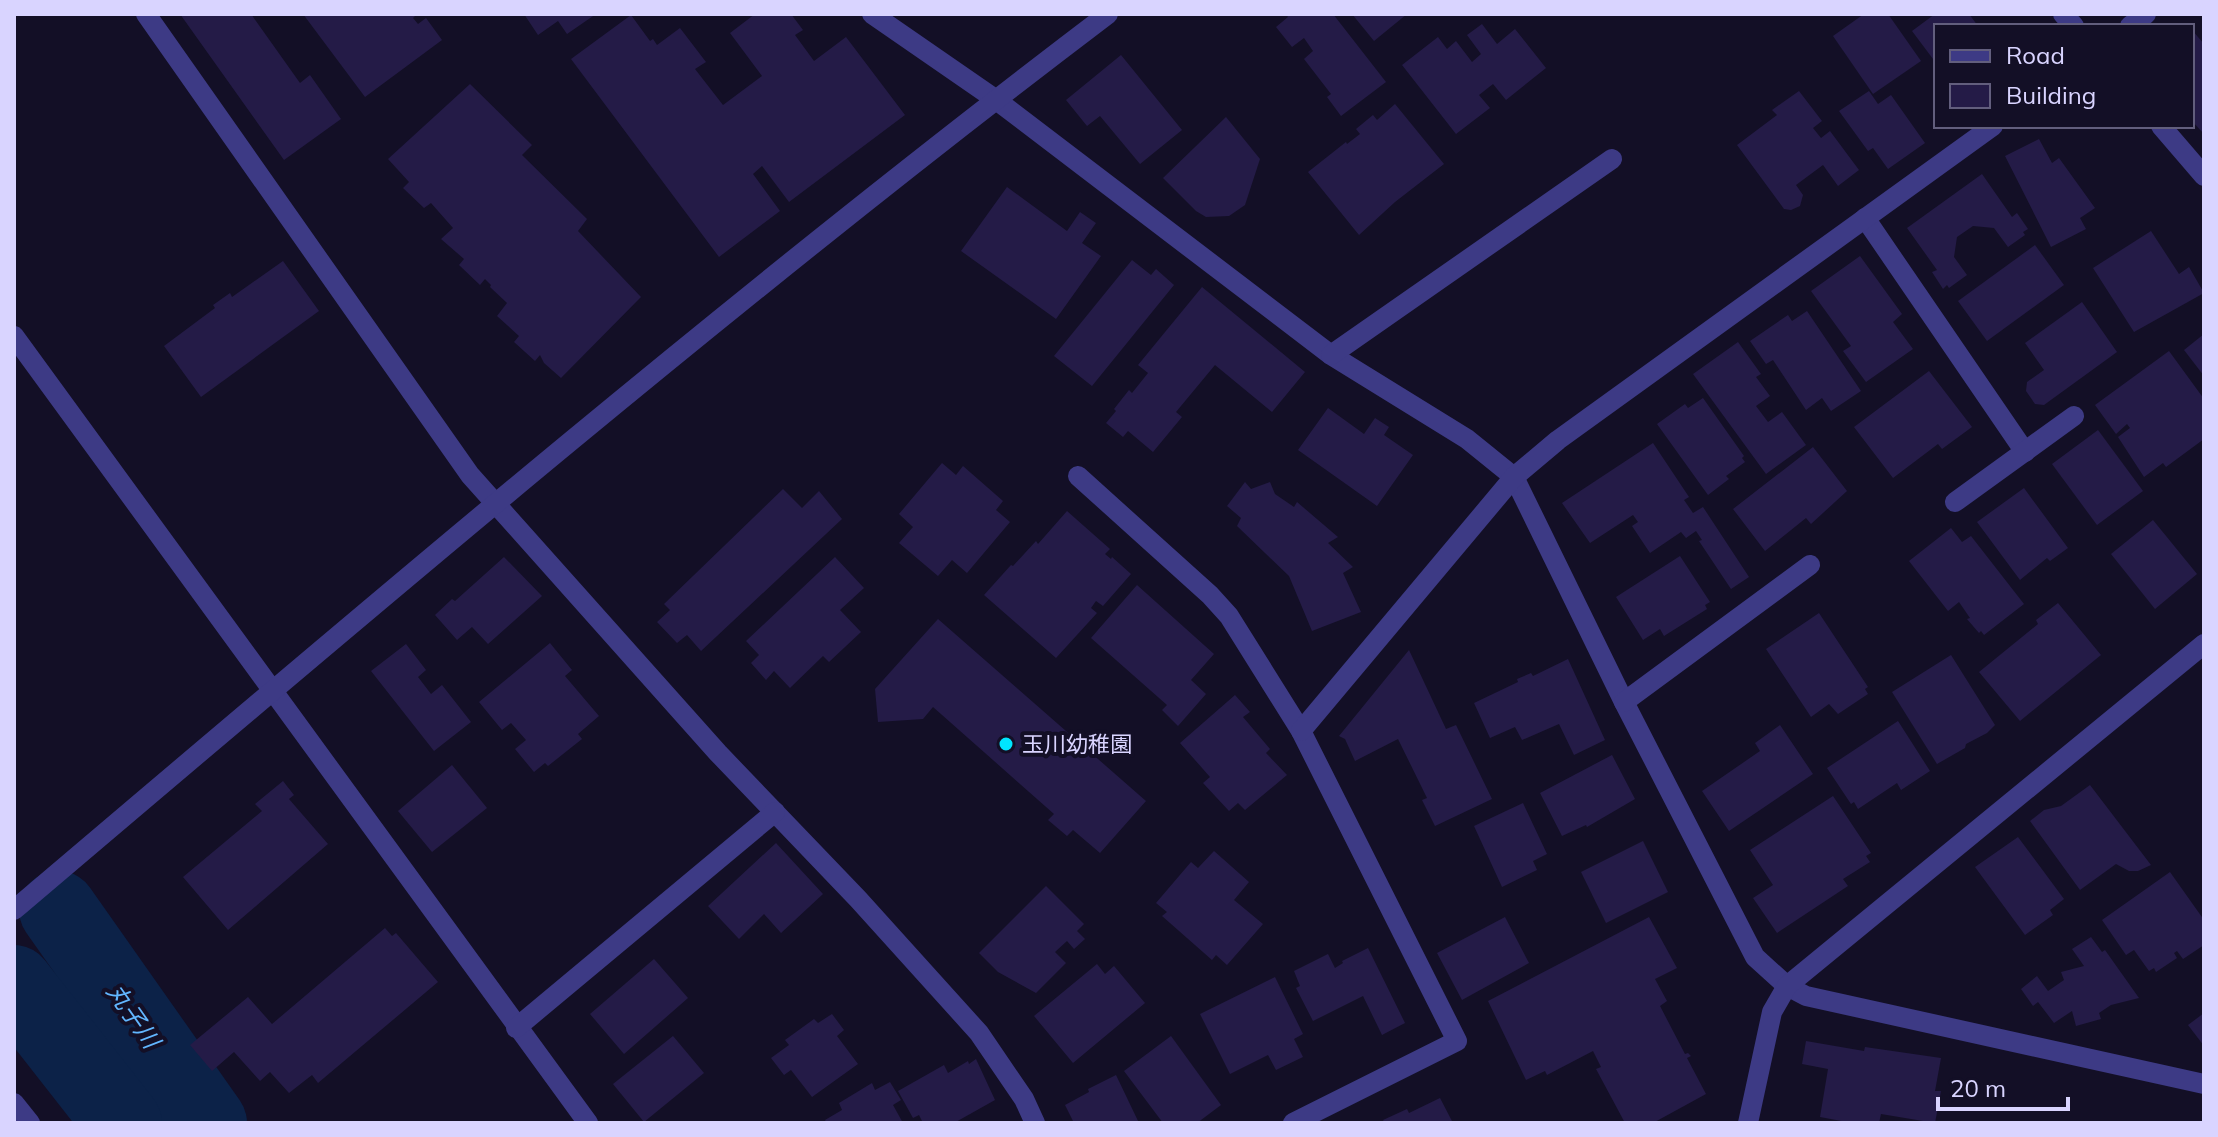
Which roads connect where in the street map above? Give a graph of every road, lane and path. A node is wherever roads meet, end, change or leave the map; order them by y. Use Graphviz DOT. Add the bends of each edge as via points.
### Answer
graph roads {
  1 [pos="146,14"];
  2 [pos="872,14"];
  3 [pos="1108,14"];
  4 [pos="995,99"];
  5 [pos="1990,128"];
  6 [pos="2163,128"];
  7 [pos="1612,159"];
  8 [pos="2204,176"];
  9 [pos="1865,218"];
  10 [pos="14,336"];
  11 [pos="1331,355"];
  12 [pos="2074,416"];
  13 [pos="2025,452"];
  14 [pos="1078,476"];
  15 [pos="1514,477"];
  16 [pos="1955,502"];
  17 [pos="494,503"];
  18 [pos="1810,565"];
  19 [pos="2204,644"];
  20 [pos="273,690"];
  21 [pos="1624,702"];
  22 [pos="1301,731"];
  23 [pos="775,812"];
  24 [pos="14,910"];
  25 [pos="1787,986"];
  26 [pos="516,1028"];
  27 [pos="2204,1084"];
  28 [pos="14,1103"];
  29 [pos="30,1123"];
  30 [pos="588,1123"];
  31 [pos="1035,1123"];
  32 [pos="1293,1123"];
  33 [pos="1748,1123"];
  1 -- 17 [label="street"];
  2 -- 4 [label="street"];
  3 -- 4 [label="street"];
  4 -- 11 [label="street"];
  4 -- 17 [label="street"];
  5 -- 9 [label="street"];
  6 -- 8 [label="street"];
  7 -- 11 [label="street"];
  9 -- 13 [label="street"];
  9 -- 15 [label="street"];
  10 -- 20 [label="street"];
  11 -- 15 [label="street" via="1467,439"];
  12 -- 13 [label="street"];
  13 -- 16 [label="street"];
  14 -- 22 [label="street" via="1229,616"];
  15 -- 21 [label="street"];
  15 -- 22 [label="street"];
  17 -- 20 [label="street"];
  17 -- 23 [label="street"];
  18 -- 21 [label="street"];
  19 -- 25 [label="street"];
  20 -- 24 [label="street"];
  20 -- 26 [label="street"];
  21 -- 25 [label="street" via="1755,957"];
  22 -- 32 [label="street" via="1457,1041"];
  23 -- 26 [label="street"];
  23 -- 31 [label="street" via="979,1033"];
  25 -- 27 [label="street" via="1806,996"];
  25 -- 33 [label="street" via="1772,1012"];
  26 -- 30 [label="street"];
  28 -- 29 [label="street"];
}
